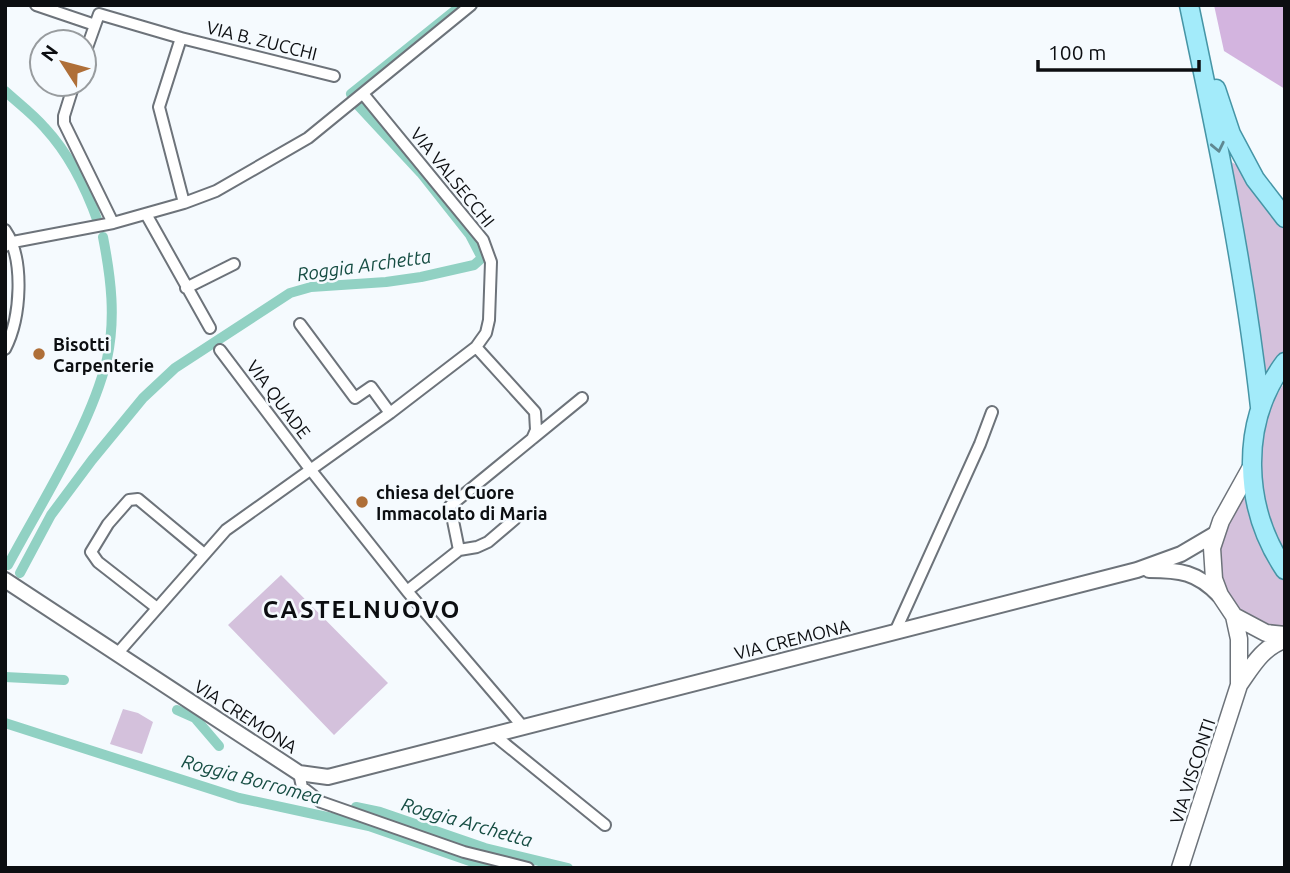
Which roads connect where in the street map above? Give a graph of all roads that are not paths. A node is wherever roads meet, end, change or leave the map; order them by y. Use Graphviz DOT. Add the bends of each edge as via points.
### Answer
graph roads {
  1 [pos="36,5"];
  2 [pos="471,5"];
  3 [pos="1189,5"];
  4 [pos="95,25"];
  5 [pos="94,28"];
  6 [pos="1195,32"];
  7 [pos="181,38"];
  8 [pos="334,76"];
  9 [pos="70,98"];
  10 [pos="358,99"];
  11 [pos="184,203"];
  12 [pos="146,214"];
  13 [pos="1285,218"];
  14 [pos="113,223"];
  15 [pos="5,230"];
  16 [pos="9,244"];
  17 [pos="234,264"];
  18 [pos="186,288"];
  19 [pos="300,324"];
  20 [pos="210,328"];
  21 [pos="476,347"];
  22 [pos="5,349"];
  23 [pos="220,349"];
  24 [pos="1285,362"];
  25 [pos="582,398"];
  26 [pos="1259,407"];
  27 [pos="992,412"];
  28 [pos="390,413"];
  29 [pos="531,441"];
  30 [pos="1251,467"];
  31 [pos="310,469"];
  32 [pos="515,519"];
  33 [pos="1215,534"];
  34 [pos="459,551"];
  35 [pos="203,553"];
  36 [pos="1137,570"];
  37 [pos="1285,570"];
  38 [pos="11,583"];
  39 [pos="407,591"];
  40 [pos="1220,595"];
  41 [pos="157,608"];
  42 [pos="1234,616"];
  43 [pos="895,632"];
  44 [pos="1285,637"];
  45 [pos="117,654"];
  46 [pos="1239,685"];
  47 [pos="524,728"];
  48 [pos="494,735"];
  49 [pos="299,773"];
  50 [pos="605,825"];
  51 [pos="528,868"];
  52 [pos="1180,868"];
  1 -- 4 [label="street, VIA B. ZUCCHI"];
  2 -- 10 [label="street"];
  3 -- 6 [label="main road"];
  4 -- 5 [label="street"];
  4 -- 7 [label="street, VIA B. ZUCCHI" via="99,14"];
  6 -- 13 [label="main road" via="1231,134 1255,179"];
  6 -- 26 [label="main road, one-way" via="1255,353"];
  7 -- 8 [label="street, VIA B. ZUCCHI"];
  7 -- 11 [label="street, VIA B. ZUCCHI" via="159,107"];
  9 -- 14 [label="street" via="64,123"];
  10 -- 11 [label="street" via="279,156"];
  10 -- 21 [label="street, VIA VALSECCHI" via="482,240 491,262 489,320"];
  11 -- 12 [label="street"];
  12 -- 14 [label="street"];
  12 -- 18 [label="street"];
  14 -- 16 [label="street"];
  15 -- 16 [label="street"];
  16 -- 22 [label="street" via="17,268 17,307"];
  17 -- 18 [label="street"];
  18 -- 20 [label="street"];
  19 -- 28 [label="street" via="355,398 371,387"];
  21 -- 28 [label="street, VIA VALSECCHI"];
  21 -- 29 [label="street" via="535,412"];
  23 -- 31 [label="street, VIA QUADE"];
  24 -- 26 [label="main road"];
  25 -- 29 [label="street"];
  26 -- 30 [label="main road"];
  27 -- 43 [label="street"];
  28 -- 31 [label="street, VIA VALSECCHI"];
  29 -- 34 [label="street" via="450,506"];
  30 -- 33 [label="main road"];
  30 -- 37 [label="main road" via="1260,520"];
  31 -- 35 [label="street, VIA VALSECCHI" via="226,530"];
  31 -- 39 [label="street, VIA QUADE"];
  32 -- 34 [label="street" via="488,542"];
  33 -- 36 [label="street, VIA CREMONA" via="1181,554"];
  33 -- 40 [label="main road" via="1212,562"];
  34 -- 39 [label="street"];
  35 -- 41 [label="street, VIA VALSECCHI"];
  35 -- 41 [label="street" via="138,499 129,500 122,508 92,548 92,555"];
  36 -- 40 [label="street, VIA CREMONA" via="1185,572"];
  36 -- 43 [label="street, VIA CREMONA"];
  38 -- 45 [label="street, VIA CREMONA"];
  39 -- 47 [label="street, VIA QUADE"];
  40 -- 42 [label="main road"];
  41 -- 45 [label="street, VIA VALSECCHI"];
  42 -- 44 [label="main road" via="1266,633"];
  42 -- 46 [label="main road"];
  43 -- 47 [label="street, VIA CREMONA"];
  44 -- 46 [label="main road" via="1258,658"];
  45 -- 49 [label="street, VIA CREMONA"];
  46 -- 52 [label="main road, VIA VISCONTI"];
  47 -- 48 [label="street, VIA CREMONA"];
  48 -- 49 [label="street, VIA CREMONA" via="328,778"];
  48 -- 50 [label="street"];
  49 -- 51 [label="street" via="302,787 321,802 464,852"];
}
